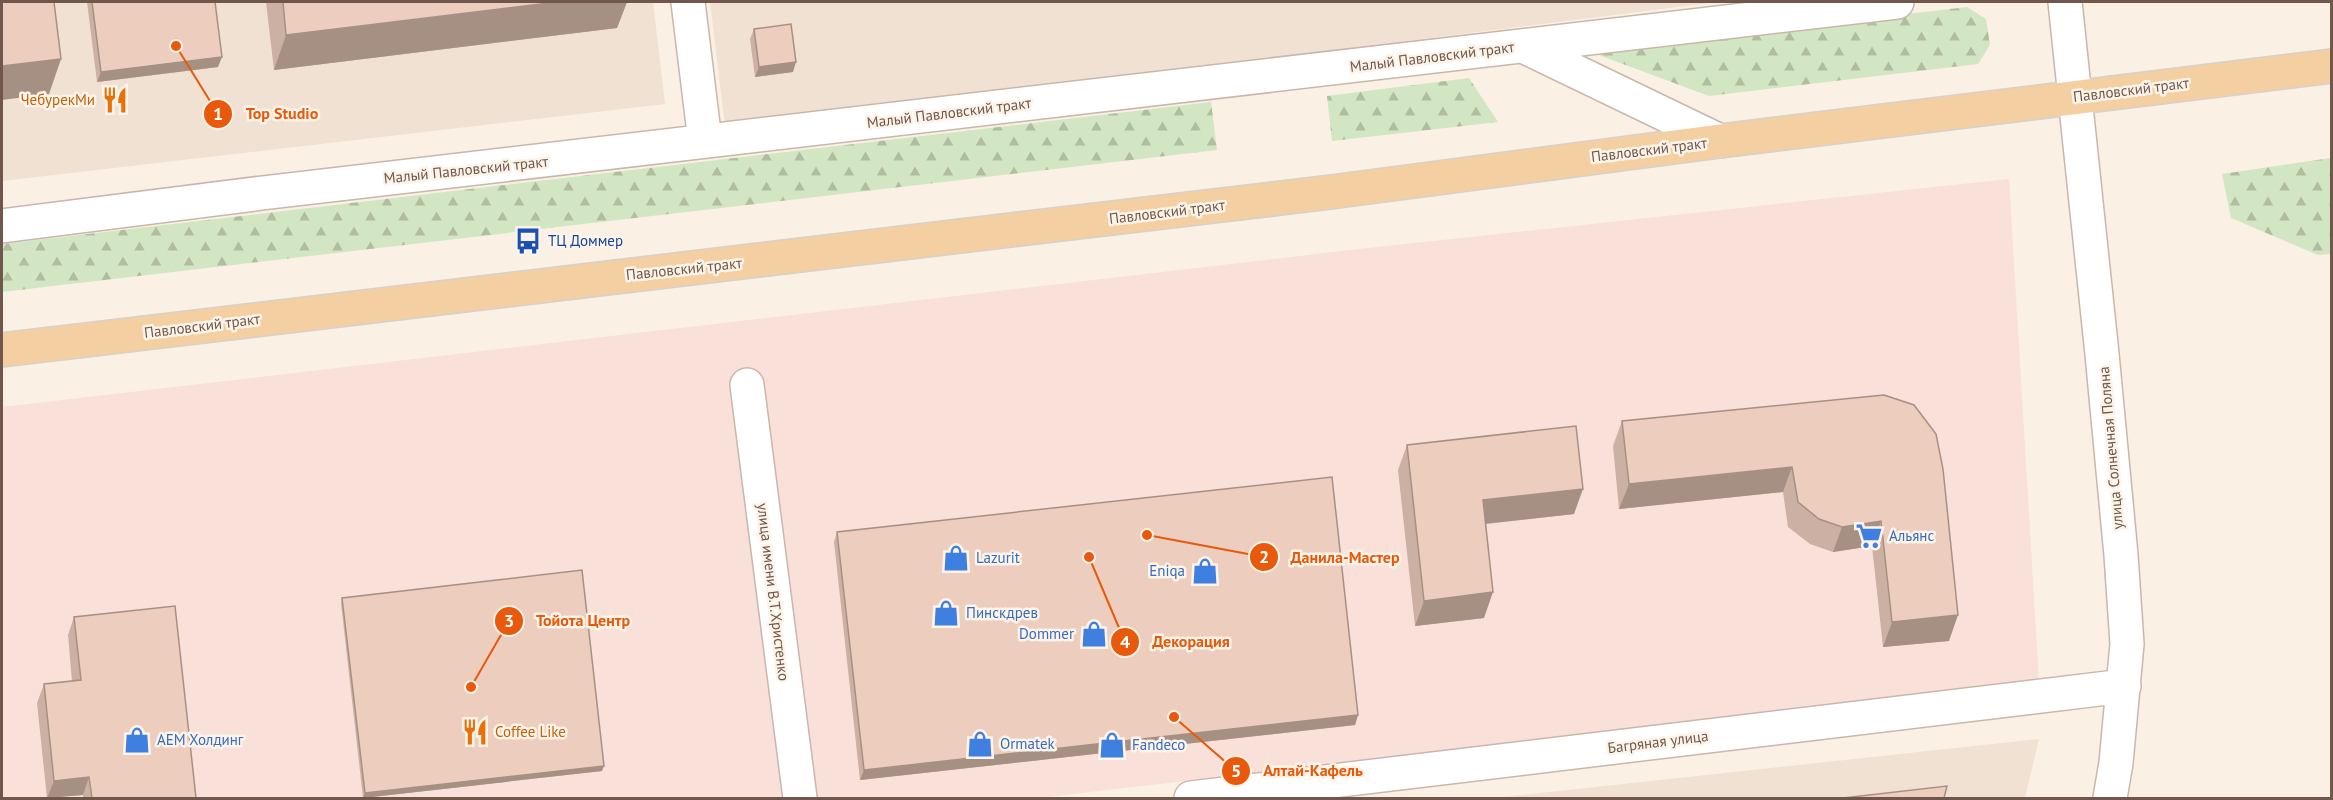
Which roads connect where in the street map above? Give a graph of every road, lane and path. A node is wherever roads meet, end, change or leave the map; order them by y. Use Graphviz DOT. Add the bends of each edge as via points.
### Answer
graph roads {
  1 [pos="688,2"];
  2 [pos="1897,2"];
  3 [pos="2065,2"];
  4 [pos="1525,46"];
  5 [pos="2331,66"];
  6 [pos="2075,97"];
  7 [pos="705,141"];
  8 [pos="1720,141"];
  9 [pos="2,225"];
  10 [pos="2,350"];
  11 [pos="747,385"];
  12 [pos="2124,686"];
  13 [pos="800,798"];
  14 [pos="1191,798"];
  15 [pos="2110,798"];
  1 -- 7 [label="street"];
  2 -- 4 [label="street, Малый Павловский тракт"];
  3 -- 6 [label="street, улица Солнечная Поляна"];
  4 -- 7 [label="street, Малый Павловский тракт"];
  4 -- 8 [label="street"];
  5 -- 6 [label="main road, Павловский тракт"];
  6 -- 8 [label="main road, Павловский тракт"];
  6 -- 12 [label="street, улица Солнечная Поляна" via="2121,555 2127,644"];
  7 -- 9 [label="street, Малый Павловский тракт"];
  8 -- 10 [label="main road, Павловский тракт" via="1320,193"];
  11 -- 13 [label="street, улица имени В.Т.Христенко"];
  12 -- 14 [label="street, Багряная улица"];
  12 -- 15 [label="street, улица Солнечная Поляна"];
}
